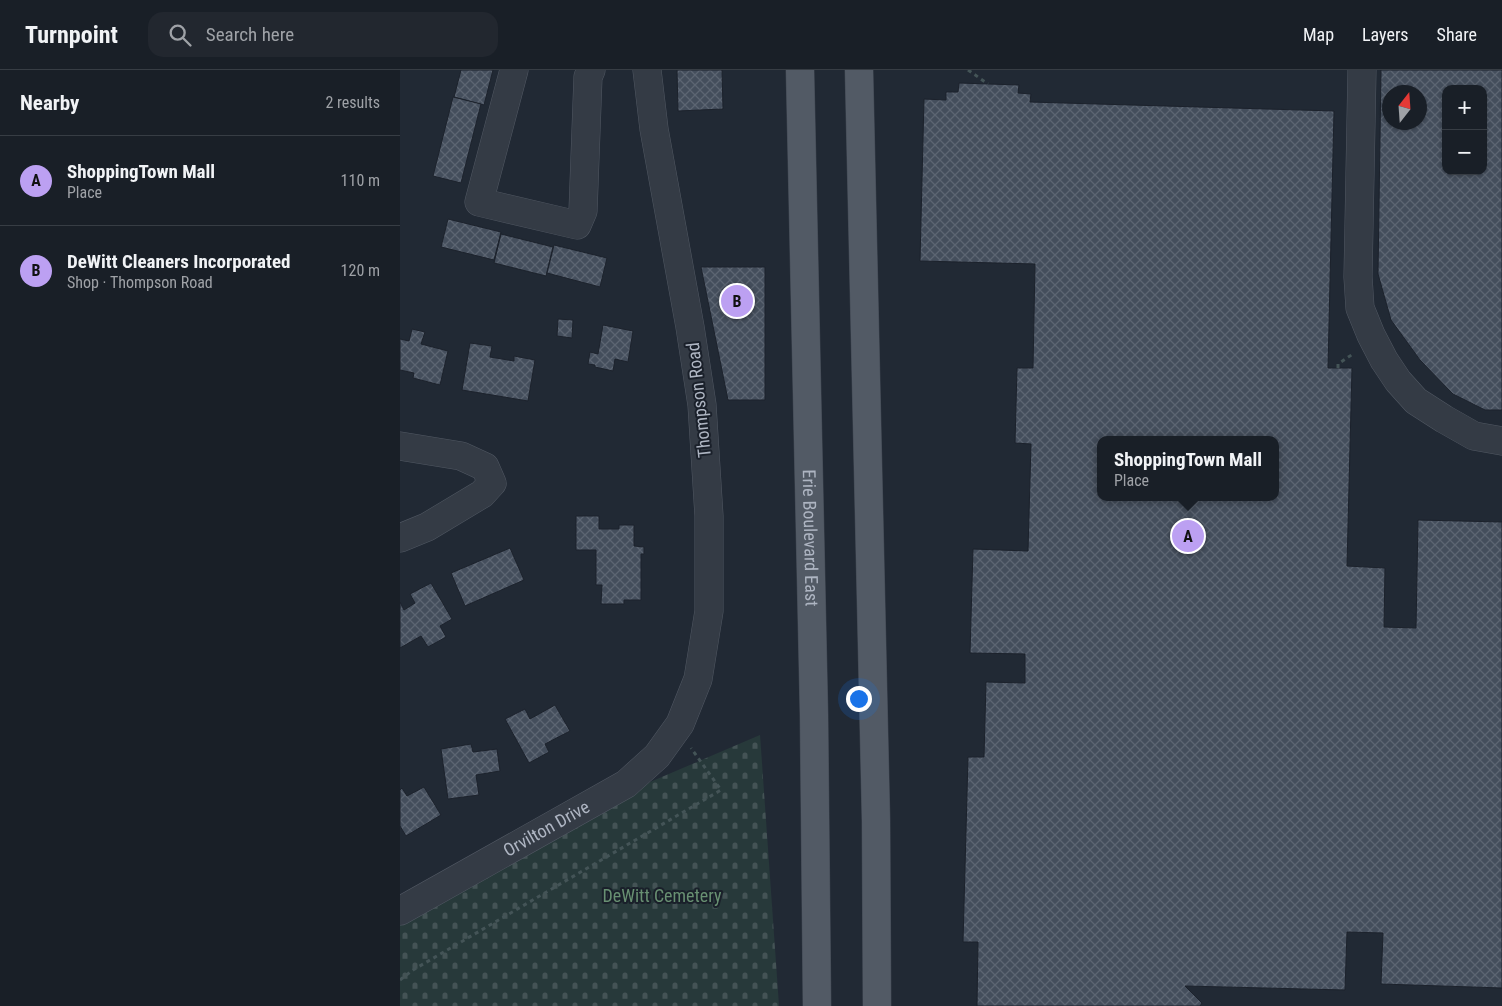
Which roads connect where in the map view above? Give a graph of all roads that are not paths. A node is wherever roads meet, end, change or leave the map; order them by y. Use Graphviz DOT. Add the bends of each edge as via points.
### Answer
graph roads {
  1 [pos="514,70"];
  2 [pos="591,70"];
  3 [pos="647,70"];
  4 [pos="800,70"];
  5 [pos="859,70"];
  6 [pos="1362,70"];
  7 [pos="1502,441"];
  8 [pos="400,446"];
  9 [pos="400,538"];
  10 [pos="677,728"];
  11 [pos="400,911"];
  12 [pos="817,1006"];
  13 [pos="877,1006"];
  1 -- 2 [label="street" via="479,202 576,225 583,211 588,77"];
  3 -- 10 [label="street, Thompson Road" via="654,129 702,405 709,516 709,611 698,679"];
  4 -- 12 [label="main road, Erie Boulevard East"];
  5 -- 13 [label="main road" via="876,811"];
  6 -- 7 [label="street" via="1360,308 1384,360 1416,400 1474,436"];
  8 -- 9 [label="street" via="461,456 485,467 492,483 482,494 427,527"];
  10 -- 11 [label="street, Orvilton Drive" via="657,756 626,784"];
}
